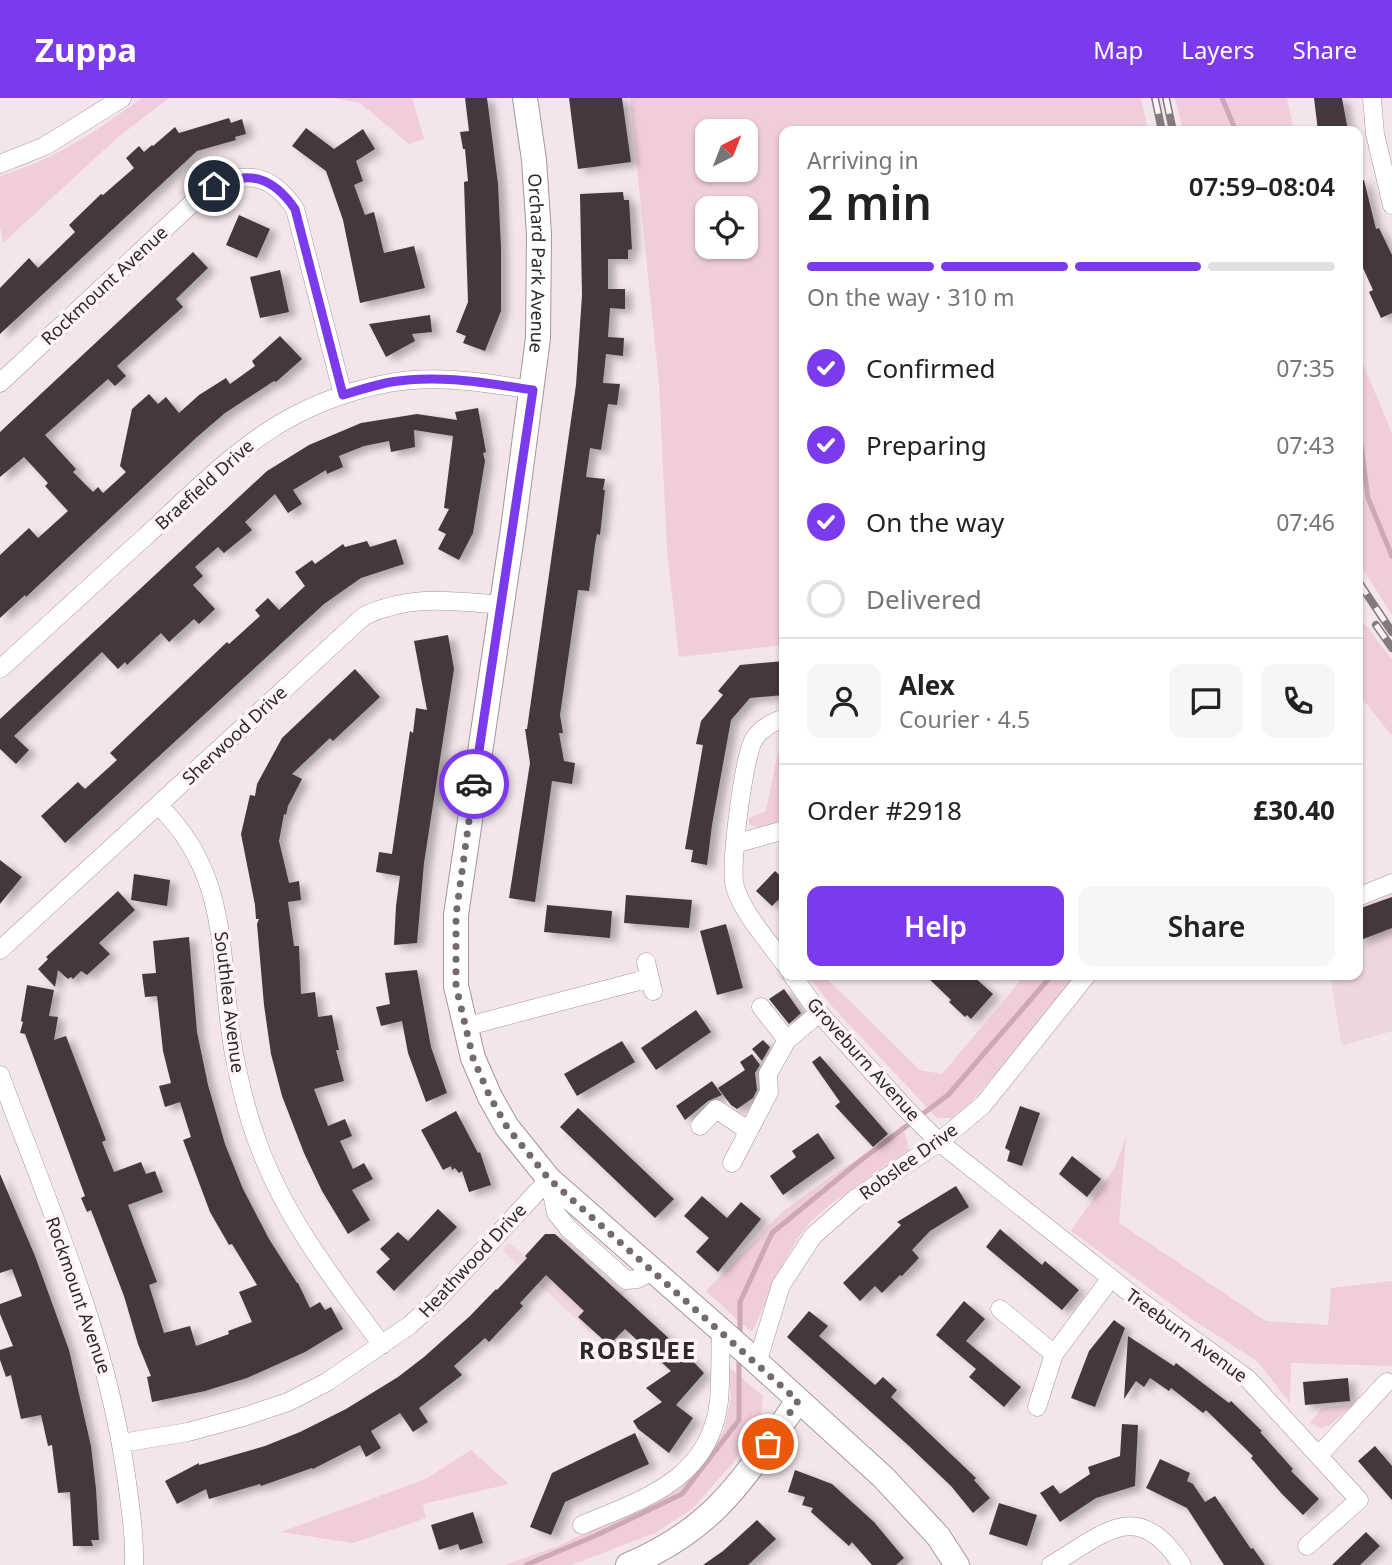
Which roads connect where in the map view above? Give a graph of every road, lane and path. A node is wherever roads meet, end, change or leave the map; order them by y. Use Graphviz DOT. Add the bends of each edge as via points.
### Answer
graph roads {
  1 [pos="122,98"];
  2 [pos="524,98"];
  3 [pos="1372,98"];
  4 [pos="0,164"];
  5 [pos="1389,180"];
  6 [pos="1392,205"];
  7 [pos="0,383"];
  8 [pos="533,390"];
  9 [pos="343,395"];
  10 [pos="502,605"];
  11 [pos="0,669"];
  12 [pos="779,720"];
  13 [pos="158,805"];
  14 [pos="779,831"];
  15 [pos="735,844"];
  16 [pos="1392,883"];
  17 [pos="1363,895"];
  18 [pos="0,950"];
  19 [pos="779,956"];
  20 [pos="650,977"];
  21 [pos="796,980"];
  22 [pos="1083,980"];
  23 [pos="761,1007"];
  24 [pos="819,1013"];
  25 [pos="464,1027"];
  26 [pos="788,1040"];
  27 [pos="0,1075"];
  28 [pos="700,1126"];
  29 [pos="749,1131"];
  30 [pos="939,1142"];
  31 [pos="732,1163"];
  32 [pos="549,1179"];
  33 [pos="1111,1278"];
  34 [pos="1000,1309"];
  35 [pos="382,1345"];
  36 [pos="739,1347"];
  37 [pos="1054,1354"];
  38 [pos="1387,1382"];
  39 [pos="798,1401"];
  40 [pos="1037,1407"];
  41 [pos="121,1443"];
  42 [pos="1319,1455"];
  43 [pos="582,1525"];
  44 [pos="1307,1546"];
  45 [pos="134,1565"];
  46 [pos="628,1565"];
  47 [pos="957,1565"];
  48 [pos="1051,1565"];
  49 [pos="1182,1565"];
  1 -- 4 [label="street" via="45,146"];
  2 -- 8 [label="street, Orchard Park Avenue" via="539,234"];
  3 -- 5 [label="street" via="1375,134"];
  5 -- 6 [label="street"];
  7 -- 9 [label="street, Rockmount Avenue" via="202,194 225,181 253,177 279,189 295,209"];
  8 -- 9 [label="street, Braefield Drive" via="420,379"];
  8 -- 10 [label="street, Orchard Park Avenue"];
  9 -- 11 [label="street, Braefield Drive" via="289,418 230,457"];
  10 -- 13 [label="street, Sherwood Drive" via="422,599 385,606 364,616"];
  10 -- 25 [label="street, Orchard Park Avenue" via="456,915 456,986"];
  12 -- 15 [label="street" via="766,725 753,740"];
  13 -- 18 [label="street, Sherwood Drive"];
  13 -- 35 [label="street, Southlea Avenue" via="195,855 216,906 234,1053 259,1146 278,1191 311,1246"];
  14 -- 15 [label="street"];
  15 -- 19 [label="street" via="734,886"];
  16 -- 17 [label="street"];
  20 -- 25 [label="street"];
  21 -- 24 [label="street, Groveburn Avenue"];
  22 -- 30 [label="street, Robslee Drive" via="983,1105"];
  23 -- 26 [label="street"];
  24 -- 26 [label="street"];
  24 -- 30 [label="street, Groveburn Avenue"];
  25 -- 32 [label="street, Orchard Park Avenue" via="490,1097 507,1127"];
  26 -- 29 [label="street" via="768,1074 769,1092"];
  27 -- 41 [label="street, Rockmount Avenue" via="96,1335"];
  28 -- 29 [label="street" via="716,1109"];
  29 -- 31 [label="street"];
  30 -- 33 [label="street, Treeburn Avenue"];
  30 -- 36 [label="street, Robslee Drive" via="855,1199 813,1236"];
  32 -- 35 [label="street, Heathwood Drive" via="439,1299"];
  32 -- 36 [label="street, Orchard Park Avenue"];
  33 -- 37 [label="street, Treeburn Avenue"];
  33 -- 42 [label="street, Treeburn Avenue" via="1248,1378"];
  34 -- 37 [label="street"];
  35 -- 41 [label="street, Heathwood Drive" via="288,1402 188,1432"];
  36 -- 39 [label="street, Orchard Park Avenue"];
  36 -- 43 [label="street, Robslee Drive" via="705,1445 684,1473 657,1493"];
  37 -- 40 [label="street, Treeburn Avenue"];
  38 -- 42 [label="street"];
  39 -- 46 [label="street" via="712,1515 686,1535"];
  39 -- 47 [label="street, Orchard Park Avenue" via="883,1477 938,1536"];
  41 -- 45 [label="street, Rockmount Avenue"];
  42 -- 44 [label="street, Treeburn Avenue" via="1359,1500"];
  48 -- 49 [label="street" via="1118,1527 1135,1525 1161,1539"];
}
